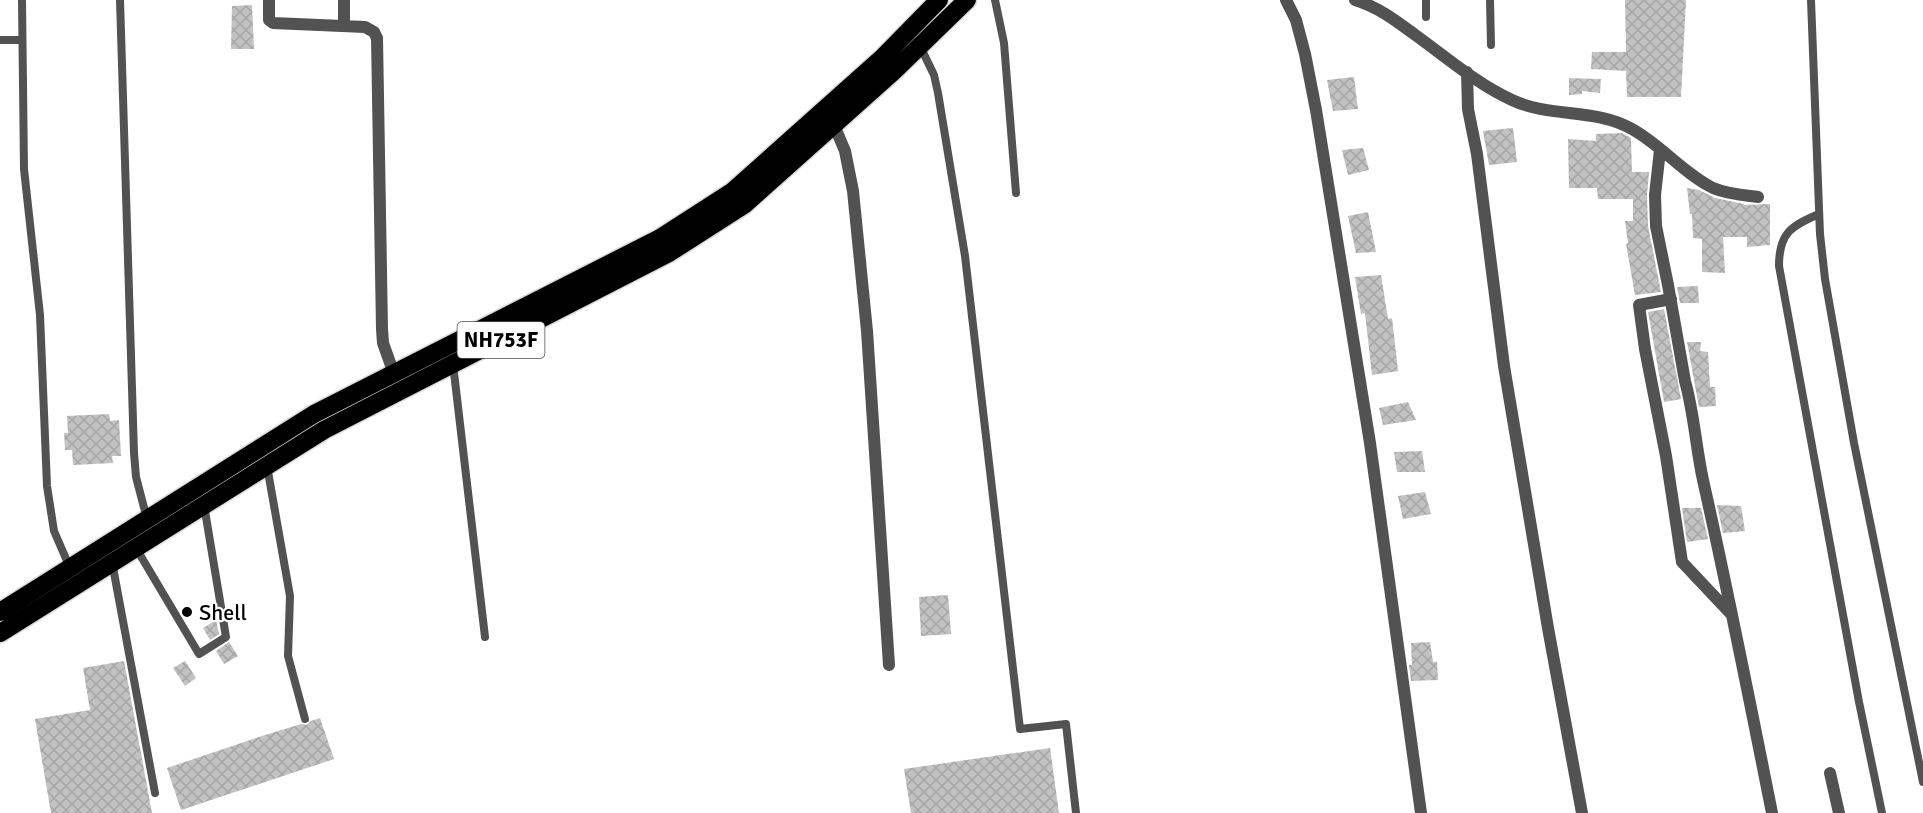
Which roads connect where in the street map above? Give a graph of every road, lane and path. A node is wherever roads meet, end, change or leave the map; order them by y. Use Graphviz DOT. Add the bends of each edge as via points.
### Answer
graph roads {
  1 [pos="22,0"];
  2 [pos="120,0"];
  3 [pos="269,0"];
  4 [pos="344,0"];
  5 [pos="939,0"];
  6 [pos="967,0"];
  7 [pos="995,0"];
  8 [pos="1286,0"];
  9 [pos="1355,0"];
  10 [pos="1426,0"];
  11 [pos="1490,0"];
  12 [pos="1811,0"];
  13 [pos="1426,17"];
  14 [pos="344,26"];
  15 [pos="0,40"];
  16 [pos="22,40"];
  17 [pos="1491,45"];
  18 [pos="920,46"];
  19 [pos="1467,72"];
  20 [pos="834,125"];
  21 [pos="1660,150"];
  22 [pos="1016,193"];
  23 [pos="1758,197"];
  24 [pos="1819,214"];
  25 [pos="1671,299"];
  26 [pos="453,364"];
  27 [pos="394,374"];
  28 [pos="267,466"];
  29 [pos="204,505"];
  30 [pos="147,519"];
  31 [pos="136,548"];
  32 [pos="112,562"];
  33 [pos="70,568"];
  34 [pos="0,612"];
  35 [pos="1732,615"];
  36 [pos="0,633"];
  37 [pos="485,637"];
  38 [pos="890,665"];
  39 [pos="305,719"];
  40 [pos="1830,773"];
  41 [pos="1923,782"];
  42 [pos="155,794"];
  43 [pos="1769,797"];
  44 [pos="1076,813"];
  45 [pos="1421,813"];
  46 [pos="1582,813"];
  47 [pos="1762,813"];
  48 [pos="1772,813"];
  49 [pos="1839,813"];
  50 [pos="1882,813"];
  1 -- 16 [label="lane"];
  2 -- 30 [label="lane" via="134,453"];
  3 -- 14 [label="street" via="269,20 273,23"];
  4 -- 14 [label="street"];
  5 -- 27 [label="highway, NH753F" via="882,58 733,191 660,238"];
  6 -- 18 [label="highway, NH753F"];
  7 -- 22 [label="lane" via="1004,43"];
  8 -- 45 [label="street" via="1296,20 1316,110 1370,443"];
  9 -- 19 [label="street" via="1382,10"];
  10 -- 13 [label="lane"];
  11 -- 17 [label="lane"];
  12 -- 24 [label="lane"];
  14 -- 27 [label="street" via="370,29 377,38 382,329"];
  15 -- 16 [label="lane"];
  16 -- 33 [label="lane" via="24,169 40,315 47,486 54,531"];
  18 -- 20 [label="highway, NH753F"];
  18 -- 44 [label="lane" via="938,93 964,256 1020,729 1065,724"];
  19 -- 21 [label="street" via="1528,106 1616,122 1633,129"];
  19 -- 46 [label="street" via="1468,109 1504,366"];
  20 -- 26 [label="highway, NH753F" via="744,205 669,254"];
  20 -- 38 [label="street" via="845,151 853,191"];
  21 -- 23 [label="street" via="1713,188"];
  21 -- 25 [label="street" via="1654,213"];
  24 -- 41 [label="lane" via="1825,279 1854,444"];
  24 -- 50 [label="lane" via="1798,223 1784,235 1779,266"];
  25 -- 35 [label="street" via="1696,448"];
  25 -- 35 [label="street" via="1639,305 1682,562"];
  26 -- 28 [label="highway, NH753F" via="324,430"];
  26 -- 37 [label="lane"];
  27 -- 30 [label="highway, NH753F" via="314,414"];
  28 -- 29 [label="highway, NH753F"];
  28 -- 39 [label="lane" via="290,596 288,656"];
  29 -- 31 [label="highway, NH753F"];
  29 -- 31 [label="lane" via="226,637 220,641 199,654"];
  30 -- 33 [label="highway, NH753F"];
  31 -- 32 [label="highway, NH753F"];
  32 -- 36 [label="highway, NH753F"];
  32 -- 42 [label="lane"];
  33 -- 34 [label="highway, NH753F"];
  35 -- 43 [label="street"];
  40 -- 49 [label="street"];
  43 -- 47 [label="street"];
  43 -- 48 [label="street"];
}
